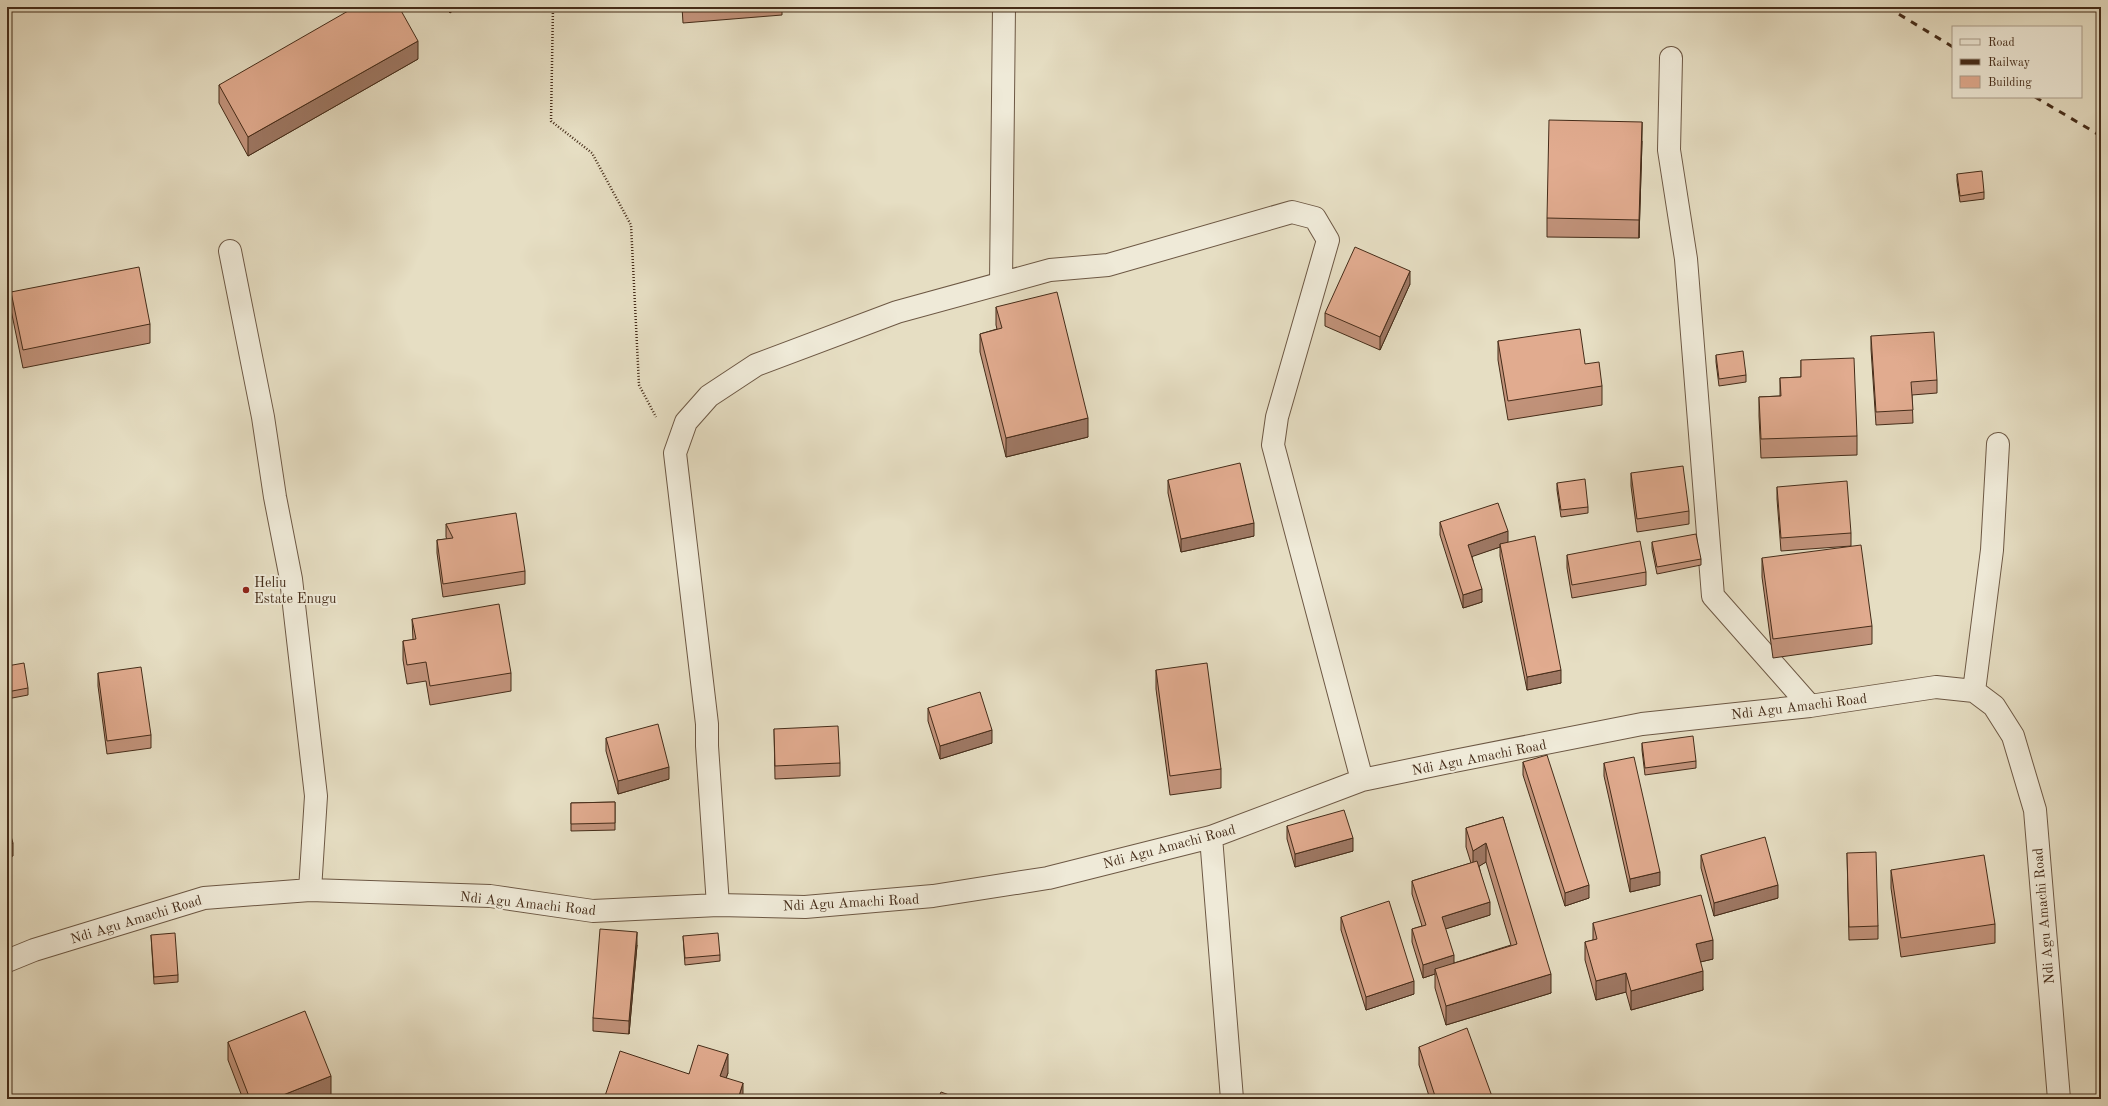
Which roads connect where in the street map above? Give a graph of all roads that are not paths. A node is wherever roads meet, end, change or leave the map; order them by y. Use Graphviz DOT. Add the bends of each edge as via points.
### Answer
graph roads {
  1 [pos="1004,7"];
  2 [pos="1671,58"];
  3 [pos="230,252"];
  4 [pos="1001,283"];
  5 [pos="1998,444"];
  6 [pos="1974,691"];
  7 [pos="1810,706"];
  8 [pos="1362,780"];
  9 [pos="1211,837"];
  10 [pos="310,890"];
  11 [pos="718,905"];
  12 [pos="7,961"];
  13 [pos="1232,1099"];
  14 [pos="2059,1099"];
  1 -- 4 [label="street"];
  2 -- 7 [label="street" via="1669,150 1686,260 1713,596"];
  3 -- 10 [label="street" via="263,417 291,579 316,796"];
  4 -- 8 [label="street" via="1050,270 1108,265 1292,212 1315,218 1328,240 1277,417 1273,445"];
  4 -- 11 [label="street" via="897,312 756,365 709,396 686,422 675,453 707,724"];
  5 -- 6 [label="street" via="1992,550"];
  6 -- 7 [label="street, Ndi Agu Amachi Road" via="1936,687"];
  6 -- 14 [label="street, Ndi Agu Amachi Road" via="1994,706 2013,736 2035,810"];
  7 -- 8 [label="street, Ndi Agu Amachi Road" via="1642,724"];
  8 -- 9 [label="street, Ndi Agu Amachi Road"];
  9 -- 11 [label="street, Ndi Agu Amachi Road" via="1048,878 933,896 805,907"];
  9 -- 13 [label="street"];
  10 -- 11 [label="street, Ndi Agu Amachi Road" via="490,896 593,912"];
  10 -- 12 [label="street, Ndi Agu Amachi Road" via="204,898 34,950"];
}
